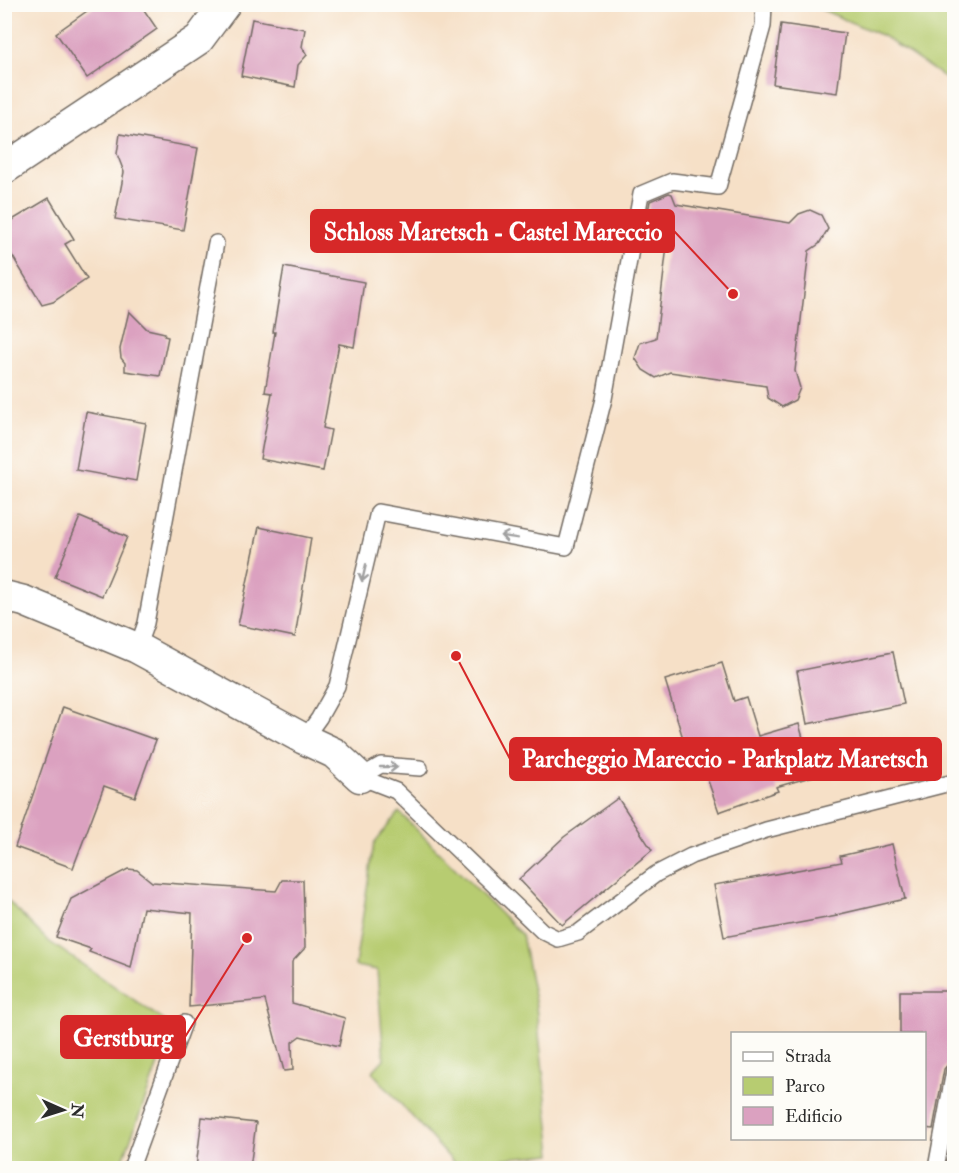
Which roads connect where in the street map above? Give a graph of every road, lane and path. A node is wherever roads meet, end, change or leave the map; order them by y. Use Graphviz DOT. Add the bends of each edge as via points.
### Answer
graph roads {
  1 [pos="225,4"];
  2 [pos="764,4"];
  3 [pos="4,169"];
  4 [pos="216,243"];
  5 [pos="4,596"];
  6 [pos="136,648"];
  7 [pos="304,739"];
  8 [pos="420,768"];
  9 [pos="360,777"];
  10 [pos="954,782"];
  11 [pos="184,1023"];
  12 [pos="954,1071"];
  13 [pos="131,1168"];
  14 [pos="936,1168"];
  1 -- 3 [label="street" via="199,39"];
  2 -- 7 [label="lane, one-way" via="763,26 718,188 672,181 641,194 604,399 566,547 378,512 337,686"];
  4 -- 6 [label="lane" via="146,623"];
  5 -- 6 [label="street"];
  6 -- 7 [label="street"];
  7 -- 9 [label="street" via="334,753"];
  9 -- 8 [label="lane, one-way" via="381,765"];
  9 -- 10 [label="lane" via="396,791 542,931 558,939 578,933 656,874 691,856 766,830"];
  11 -- 13 [label="lane"];
  12 -- 14 [label="lane"];
}
